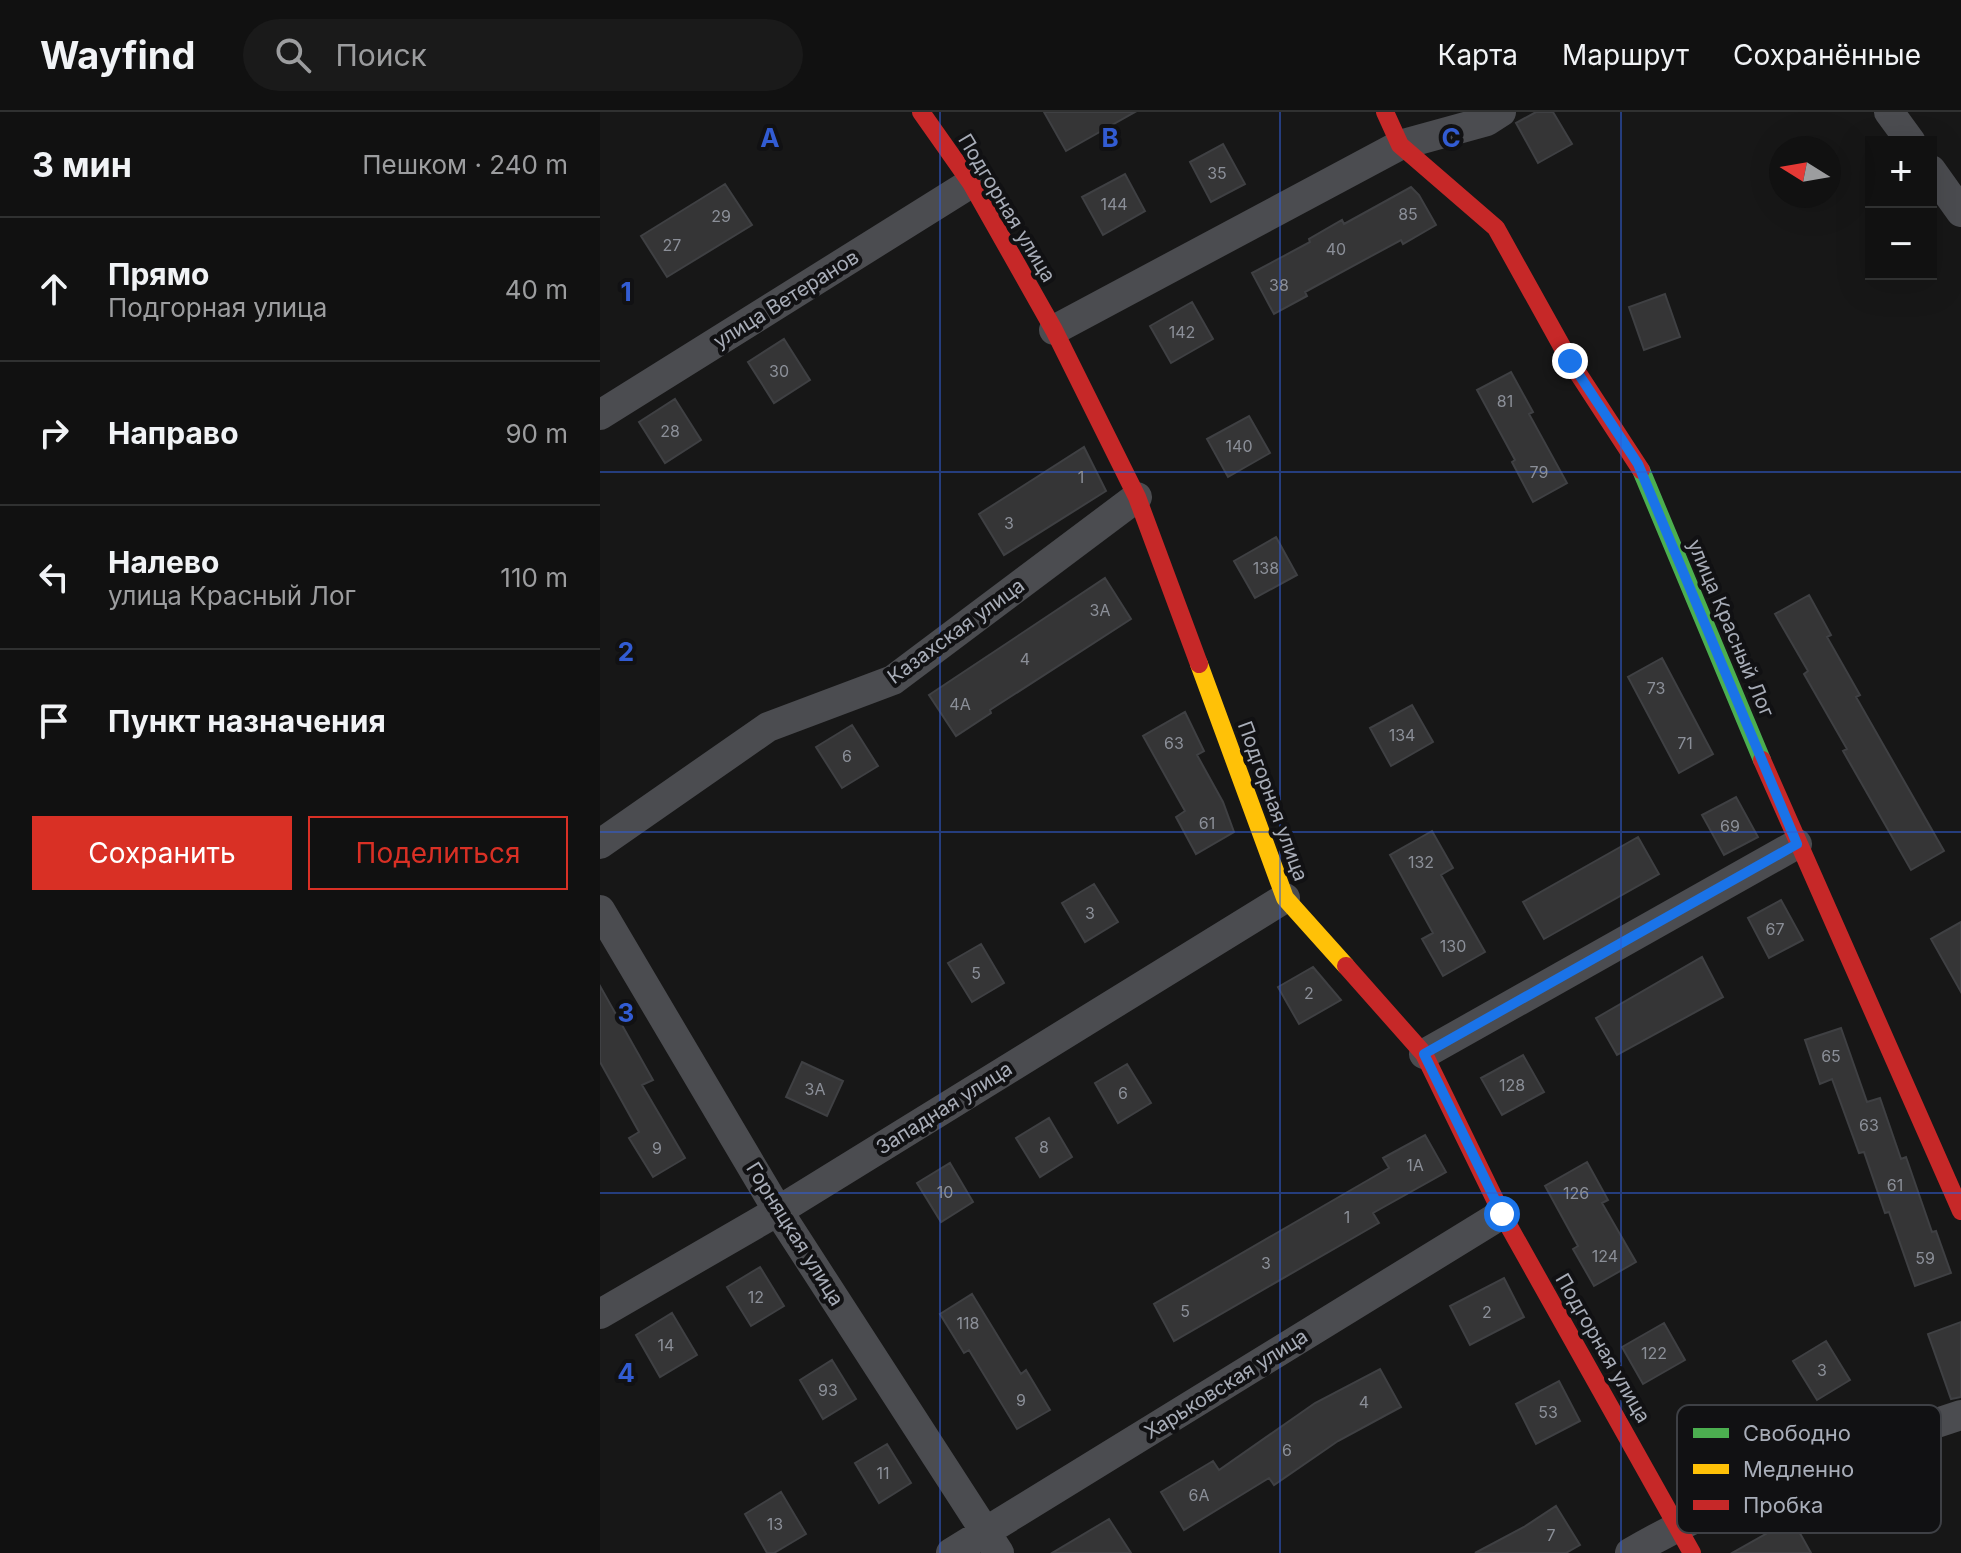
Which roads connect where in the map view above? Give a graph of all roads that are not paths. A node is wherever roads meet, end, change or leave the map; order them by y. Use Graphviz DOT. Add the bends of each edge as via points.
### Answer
graph roads {
  1 [pos="921,112"];
  2 [pos="1385,112"];
  3 [pos="1501,112"];
  4 [pos="1889,112"];
  5 [pos="1907,136"];
  6 [pos="1400,145"];
  7 [pos="1937,178"];
  8 [pos="971,183"];
  9 [pos="1961,212"];
  10 [pos="1054,330"];
  11 [pos="600,415"];
  12 [pos="1137,497"];
  13 [pos="600,844"];
  14 [pos="1797,844"];
  15 [pos="1285,898"];
  16 [pos="600,910"];
  17 [pos="1424,1054"];
  18 [pos="778,1211"];
  19 [pos="1961,1211"];
  20 [pos="1502,1214"];
  21 [pos="600,1314"];
  22 [pos="1961,1415"];
  23 [pos="1941,1421"];
  24 [pos="1677,1523"];
  25 [pos="1677,1526"];
  26 [pos="1682,1533"];
  27 [pos="993,1542"];
  28 [pos="951,1553"];
  29 [pos="1630,1553"];
  30 [pos="1692,1553"];
  1 -- 8 [label="street, Подгорная улица"];
  2 -- 6 [label="street, улица Красный Лог"];
  3 -- 6 [label="street" via="1487,121"];
  4 -- 5 [label="street"];
  6 -- 10 [label="street"];
  6 -- 14 [label="street, улица Красный Лог" via="1496,228 1570,361 1638,464"];
  7 -- 9 [label="street"];
  8 -- 10 [label="street, Подгорная улица"];
  8 -- 11 [label="street, улица Ветеранов"];
  10 -- 12 [label="street, Подгорная улица"];
  12 -- 13 [label="street, Казахская улица" via="893,680 768,727"];
  12 -- 15 [label="street, Подгорная улица"];
  14 -- 17 [label="street"];
  14 -- 19 [label="street, улица Красный Лог"];
  15 -- 17 [label="street, Подгорная улица"];
  15 -- 18 [label="street, Западная улица"];
  16 -- 18 [label="street, Горняцкая улица"];
  17 -- 20 [label="street, Подгорная улица"];
  18 -- 21 [label="street, Западная улица"];
  18 -- 27 [label="street, Горняцкая улица"];
  20 -- 24 [label="street, Подгорная улица"];
  20 -- 27 [label="street, Харьковская улица"];
  22 -- 23 [label="street"];
  25 -- 29 [label="street"];
  26 -- 30 [label="street, Подгорная улица"];
  27 -- 28 [label="street, Харьковская улица"];
}
